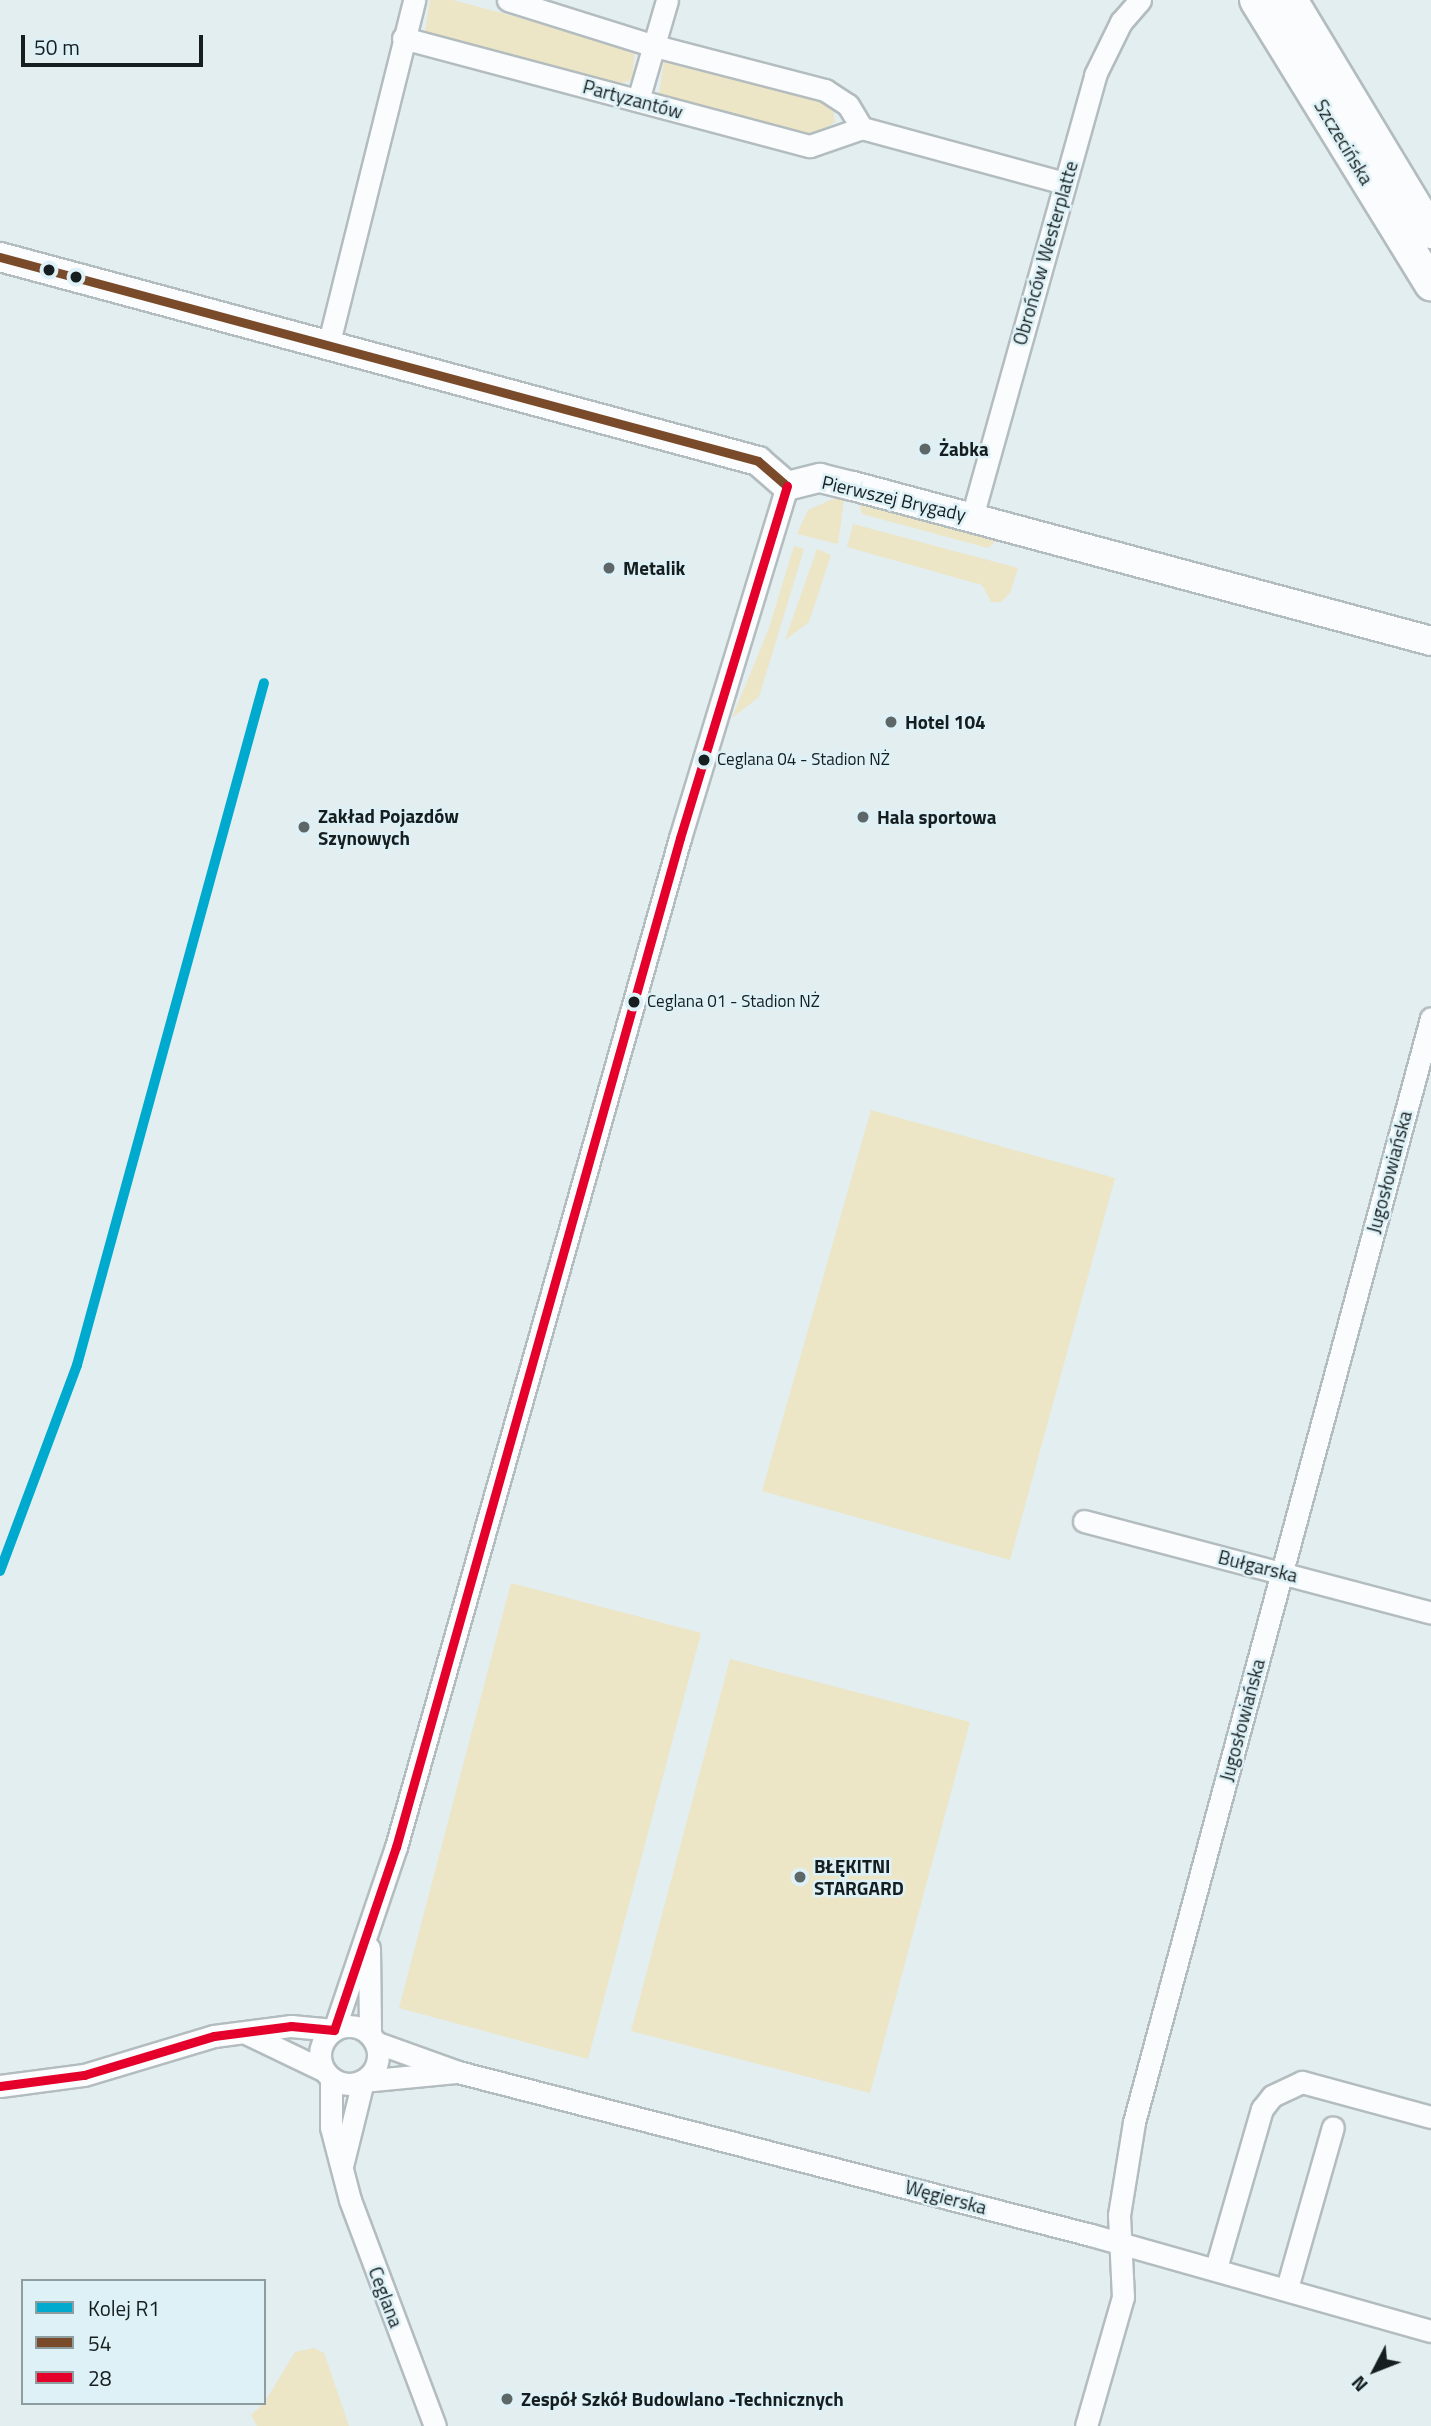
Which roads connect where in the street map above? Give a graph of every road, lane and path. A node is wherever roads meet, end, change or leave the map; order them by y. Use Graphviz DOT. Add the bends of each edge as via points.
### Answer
graph roads {
  1 [pos="414,0"];
  2 [pos="508,0"];
  3 [pos="667,0"];
  4 [pos="1140,0"];
  5 [pos="1256,0"];
  6 [pos="1291,0"];
  7 [pos="403,38"];
  8 [pos="655,46"];
  9 [pos="638,100"];
  10 [pos="862,128"];
  11 [pos="1065,183"];
  12 [pos="1431,232"];
  13 [pos="0,257"];
  14 [pos="1430,281"];
  15 [pos="328,346"];
  16 [pos="787,486"];
  17 [pos="972,517"];
  18 [pos="1431,641"];
  19 [pos="1431,1018"];
  20 [pos="1424,1077"];
  21 [pos="1084,1521"];
  22 [pos="1282,1573"];
  23 [pos="1431,1613"];
  24 [pos="369,1936"];
  25 [pos="334,2030"];
  26 [pos="243,2033"];
  27 [pos="372,2038"];
  28 [pos="458,2072"];
  29 [pos="328,2075"];
  30 [pos="363,2081"];
  31 [pos="0,2086"];
  32 [pos="1431,2117"];
  33 [pos="1333,2127"];
  34 [pos="342,2167"];
  35 [pos="1120,2242"];
  36 [pos="1216,2268"];
  37 [pos="1287,2288"];
  38 [pos="1431,2331"];
  39 [pos="435,2426"];
  40 [pos="1086,2426"];
  1 -- 7 [label="street"];
  2 -- 8 [label="street"];
  3 -- 8 [label="street"];
  4 -- 11 [label="street, Obrońców Westerplatte" via="1121,22 1095,75"];
  5 -- 14 [label="main road, Szczecińska"];
  6 -- 12 [label="main road, Szczecińska"];
  7 -- 9 [label="street, Partyzantów"];
  7 -- 15 [label="street"];
  8 -- 9 [label="street"];
  8 -- 10 [label="street" via="825,90 848,105"];
  9 -- 10 [label="street, Partyzantów" via="810,146"];
  10 -- 11 [label="street"];
  11 -- 17 [label="street, Obrońców Westerplatte"];
  13 -- 15 [label="street"];
  15 -- 16 [label="street" via="758,461"];
  16 -- 17 [label="street, Pierwszej Brygady" via="820,478"];
  16 -- 24 [label="street" via="680,838"];
  17 -- 18 [label="street, Pierwszej Brygady"];
  19 -- 20 [label="street, Jugosłowiańska"];
  20 -- 22 [label="street, Jugosłowiańska"];
  21 -- 22 [label="street, Bułgarska"];
  22 -- 23 [label="street, Bułgarska"];
  22 -- 35 [label="street, Jugosłowiańska" via="1134,2122"];
  24 -- 25 [label="street"];
  24 -- 27 [label="street"];
  25 -- 26 [label="street" via="291,2026"];
  25 -- 27 [label="street" via="352,2026"];
  25 -- 29 [label="street" via="322,2044"];
  26 -- 29 [label="street" via="287,2048"];
  26 -- 31 [label="street" via="185,2043 63,2080"];
  27 -- 28 [label="street, Węgierska"];
  27 -- 30 [label="street" via="377,2064"];
  28 -- 30 [label="street, Węgierska"];
  28 -- 35 [label="street, Węgierska"];
  29 -- 30 [label="street" via="341,2083"];
  29 -- 34 [label="street, Ceglana" via="331,2127"];
  30 -- 34 [label="street, Ceglana"];
  32 -- 36 [label="street" via="1302,2082 1272,2096 1262,2109"];
  33 -- 37 [label="street"];
  34 -- 39 [label="street, Ceglana" via="360,2230"];
  35 -- 36 [label="street, Węgierska"];
  35 -- 40 [label="street, Jugosłowiańska" via="1123,2297"];
  36 -- 37 [label="street, Węgierska"];
  37 -- 38 [label="street, Węgierska"];
}
